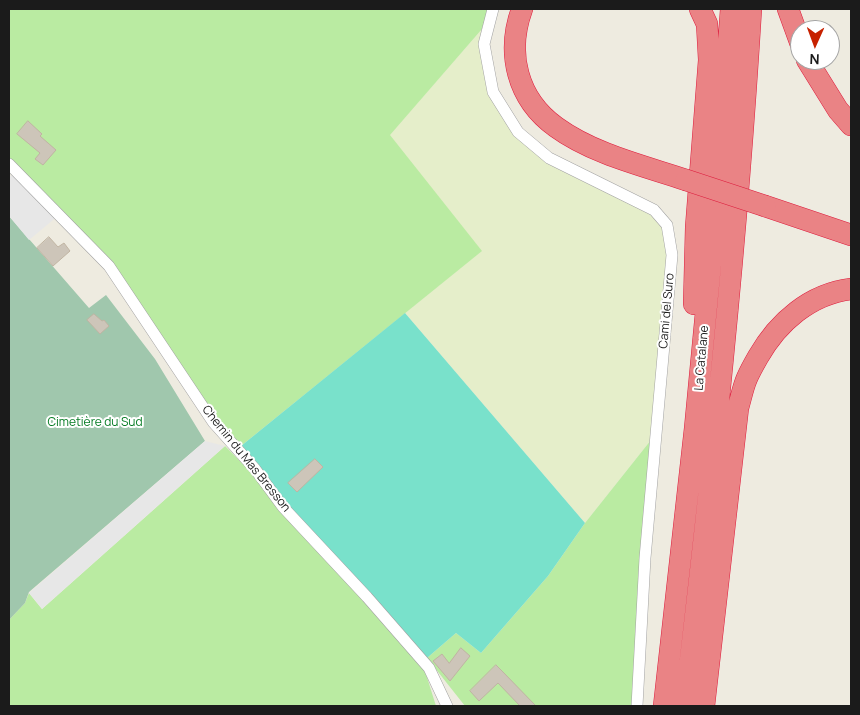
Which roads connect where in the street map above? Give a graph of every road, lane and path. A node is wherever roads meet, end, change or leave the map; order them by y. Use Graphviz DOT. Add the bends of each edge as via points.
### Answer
graph roads {
  1 [pos="493,9"];
  2 [pos="522,9"];
  3 [pos="700,9"];
  4 [pos="731,9"];
  5 [pos="752,9"];
  6 [pos="813,70"];
  7 [pos="851,124"];
  8 [pos="9,164"];
  9 [pos="851,235"];
  10 [pos="851,289"];
  11 [pos="695,428"];
  12 [pos="447,706"];
  13 [pos="637,706"];
  14 [pos="664,706"];
  15 [pos="685,706"];
  16 [pos="704,706"];
  1 -- 13 [label="street, Cami del Suro" via="484,44 493,92 518,132 549,158 654,210 667,224 672,255"];
  2 -- 9 [label="highway, bridge" via="514,42 522,86 538,110 556,127 579,141 618,157"];
  3 -- 11 [label="highway" via="707,24 709,60 687,390"];
  4 -- 11 [label="highway, La Catalane"];
  5 -- 15 [label="highway, La Catalane" via="721,378"];
  6 -- 7 [label="highway" via="838,110"];
  8 -- 12 [label="street, Chemin du Mas Bresson" via="109,266 213,422 255,469 283,507 429,668"];
  10 -- 16 [label="highway" via="809,302 786,320 767,341 747,376 738,408"];
  11 -- 14 [label="highway, La Catalane"];
}
